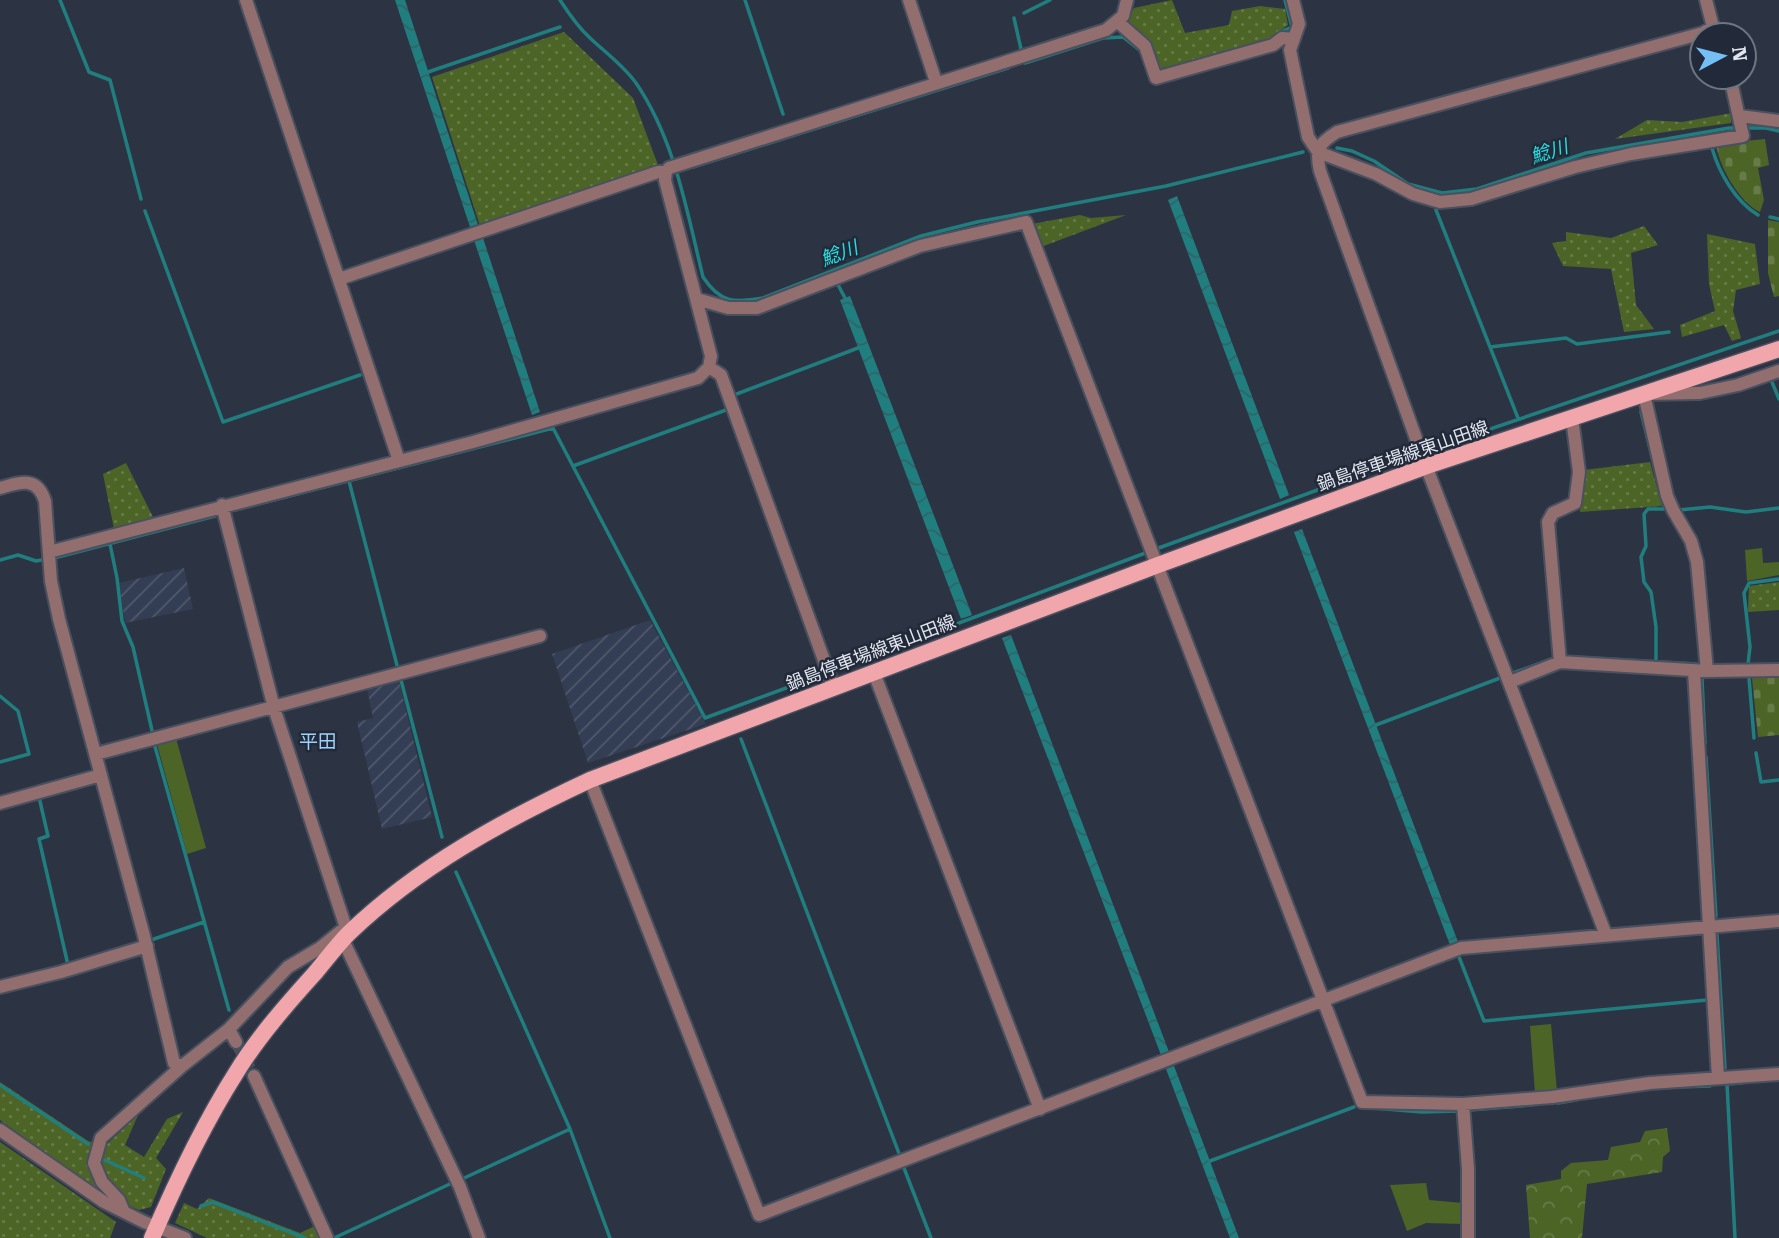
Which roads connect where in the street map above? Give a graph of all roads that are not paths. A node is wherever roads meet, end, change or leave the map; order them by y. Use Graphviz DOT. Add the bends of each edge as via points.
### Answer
graph roads {
  1 [pos="246,0"];
  2 [pos="909,0"];
  3 [pos="1127,0"];
  4 [pos="1293,0"];
  5 [pos="1706,0"];
  6 [pos="1712,21"];
  7 [pos="1118,22"];
  8 [pos="1688,37"];
  9 [pos="1294,40"];
  10 [pos="936,82"];
  11 [pos="1734,91"];
  12 [pos="1740,116"];
  13 [pos="1779,121"];
  14 [pos="1318,152"];
  15 [pos="667,170"];
  16 [pos="339,279"];
  17 [pos="697,299"];
  18 [pos="1779,349"];
  19 [pos="709,367"];
  20 [pos="1779,371"];
  21 [pos="1644,394"];
  22 [pos="1572,418"];
  23 [pos="399,461"];
  24 [pos="1427,467"];
  25 [pos="0,488"];
  26 [pos="222,505"];
  27 [pos="1154,555"];
  28 [pos="50,557"];
  29 [pos="540,636"];
  30 [pos="1560,662"];
  31 [pos="1779,670"];
  32 [pos="1700,671"];
  33 [pos="874,673"];
  34 [pos="831,677"];
  35 [pos="1510,682"];
  36 [pos="274,708"];
  37 [pos="96,754"];
  38 [pos="101,775"];
  39 [pos="590,780"];
  40 [pos="0,803"];
  41 [pos="1779,921"];
  42 [pos="1711,925"];
  43 [pos="346,934"];
  44 [pos="1606,935"];
  45 [pos="147,946"];
  46 [pos="0,987"];
  47 [pos="1323,1002"];
  48 [pos="229,1029"];
  49 [pos="236,1042"];
  50 [pos="181,1066"];
  51 [pos="1779,1074"];
  52 [pos="254,1076"];
  53 [pos="1718,1078"];
  54 [pos="1463,1104"];
  55 [pos="1040,1110"];
  56 [pos="0,1130"];
  57 [pos="124,1212"];
  58 [pos="154,1233"];
  59 [pos="185,1238"];
  60 [pos="327,1238"];
  61 [pos="479,1238"];
  62 [pos="1468,1238"];
  1 -- 16 [label="street"];
  2 -- 10 [label="street"];
  3 -- 7 [label="street"];
  4 -- 9 [label="street" via="1299,24"];
  5 -- 6 [label="street"];
  7 -- 9 [label="street" via="1146,46 1156,78 1273,45 1282,38"];
  7 -- 10 [label="street" via="1106,30"];
  8 -- 14 [label="street" via="1337,132 1322,141"];
  9 -- 14 [label="street" via="1290,50 1308,137"];
  10 -- 15 [label="street"];
  11 -- 12 [label="street"];
  12 -- 13 [label="street"];
  12 -- 14 [label="street" via="1743,136 1631,153 1471,199 1440,202"];
  14 -- 24 [label="street" via="1320,171"];
  15 -- 16 [label="street"];
  15 -- 17 [label="street" via="665,180"];
  16 -- 23 [label="street"];
  17 -- 19 [label="street" via="711,356"];
  17 -- 27 [label="street" via="728,308 757,308 920,246 1026,222"];
  18 -- 21 [label="main road, 鍋島停車場線東山田線"];
  19 -- 23 [label="street" via="698,377"];
  19 -- 34 [label="street" via="721,375"];
  20 -- 21 [label="street" via="1700,393"];
  21 -- 22 [label="main road, 鍋島停車場線東山田線"];
  21 -- 32 [label="street" via="1667,496 1697,562"];
  22 -- 24 [label="main road, 鍋島停車場線東山田線"];
  22 -- 30 [label="street" via="1579,472 1575,503 1553,513 1548,522"];
  23 -- 26 [label="street"];
  24 -- 27 [label="main road, 鍋島停車場線東山田線"];
  24 -- 35 [label="street"];
  25 -- 28 [label="street" via="29,483 42,491"];
  26 -- 28 [label="street"];
  26 -- 36 [label="street"];
  27 -- 33 [label="main road, 鍋島停車場線東山田線"];
  27 -- 47 [label="street"];
  28 -- 37 [label="street" via="59,619"];
  29 -- 36 [label="street"];
  30 -- 32 [label="street"];
  30 -- 35 [label="street"];
  31 -- 32 [label="street"];
  32 -- 42 [label="street"];
  33 -- 34 [label="main road, 鍋島停車場線東山田線"];
  33 -- 55 [label="street"];
  34 -- 39 [label="main road, 鍋島停車場線東山田線"];
  35 -- 44 [label="street"];
  36 -- 37 [label="street"];
  36 -- 43 [label="street"];
  37 -- 38 [label="street"];
  38 -- 40 [label="street"];
  38 -- 45 [label="street"];
  39 -- 43 [label="main road, 鍋島停車場線東山田線" via="516,814 464,845"];
  39 -- 55 [label="street" via="759,1215"];
  41 -- 42 [label="street"];
  42 -- 44 [label="street"];
  42 -- 53 [label="street"];
  43 -- 48 [label="street" via="288,967"];
  43 -- 58 [label="main road, 鍋島停車場線東山田線" via="236,1071"];
  43 -- 61 [label="street"];
  44 -- 47 [label="street" via="1461,948"];
  45 -- 46 [label="street"];
  45 -- 50 [label="street" via="174,1063"];
  47 -- 54 [label="street" via="1362,1102"];
  47 -- 55 [label="street"];
  48 -- 49 [label="street"];
  48 -- 50 [label="street"];
  50 -- 57 [label="street" via="101,1138 96,1150 94,1163 102,1182"];
  51 -- 53 [label="street"];
  52 -- 60 [label="street"];
  53 -- 54 [label="street"];
  54 -- 62 [label="street"];
  56 -- 57 [label="street"];
  57 -- 58 [label="street"];
  58 -- 59 [label="street"];
}
